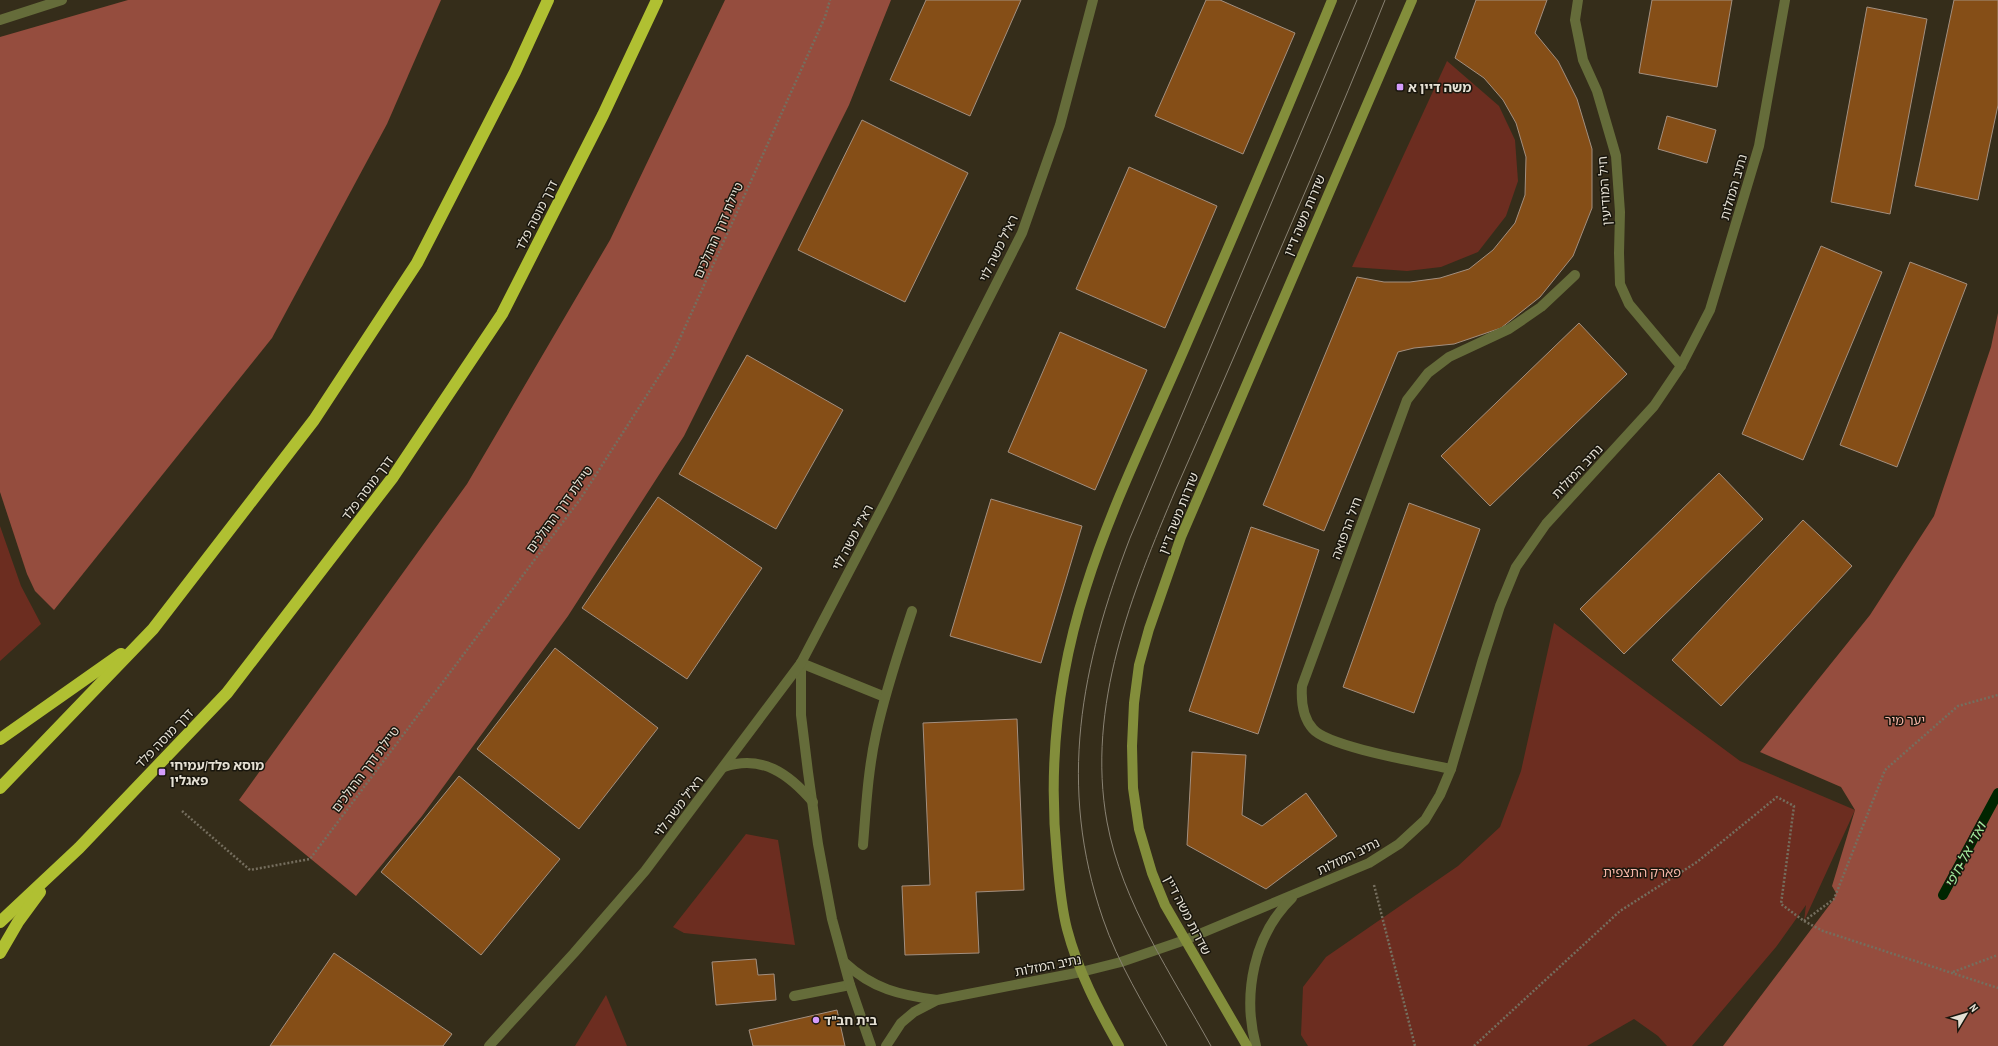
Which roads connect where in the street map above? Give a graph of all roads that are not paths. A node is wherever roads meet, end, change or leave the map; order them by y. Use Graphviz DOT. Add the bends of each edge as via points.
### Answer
graph roads {
  1 [pos="62,0"];
  2 [pos="548,0"];
  3 [pos="657,0"];
  4 [pos="1093,0"];
  5 [pos="1332,0"];
  6 [pos="1412,0"];
  7 [pos="1578,0"];
  8 [pos="1785,0"];
  9 [pos="0,20"];
  10 [pos="1575,275"];
  11 [pos="1681,366"];
  12 [pos="912,611"];
  13 [pos="143,638"];
  14 [pos="801,663"];
  15 [pos="885,697"];
  16 [pos="0,739"];
  17 [pos="724,767"];
  18 [pos="1451,769"];
  19 [pos="0,788"];
  20 [pos="813,802"];
  21 [pos="863,845"];
  22 [pos="61,865"];
  23 [pos="1297,894"];
  24 [pos="0,922"];
  25 [pos="1185,940"];
  26 [pos="0,953"];
  27 [pos="844,962"];
  28 [pos="1081,972"];
  29 [pos="850,985"];
  30 [pos="794,996"];
  31 [pos="937,1000"];
  32 [pos="489,1046"];
  33 [pos="871,1046"];
  34 [pos="886,1046"];
  35 [pos="1119,1046"];
  36 [pos="1247,1046"];
  37 [pos="1256,1046"];
  1 -- 9 [label="street"];
  2 -- 13 [label="highway" via="515,72 417,263 314,420"];
  3 -- 22 [label="highway, דרך מוסה פלד" via="603,115 502,314 393,477 227,693"];
  4 -- 14 [label="street, רא\"ל משה לוי" via="1060,125 1022,233"];
  5 -- 28 [label="street" via="1112,516 1086,585 1074,628 1062,685 1055,737 1053,785 1060,890 1067,928"];
  6 -- 25 [label="street, שדרות משה דיין" via="1181,537 1139,665 1132,746 1133,788 1139,829 1165,905"];
  7 -- 11 [label="street, חיל המודיעין" via="1575,20 1583,60 1597,91 1616,156 1620,212 1620,284 1629,304"];
  8 -- 11 [label="street, נתיב המזלות" via="1759,146 1710,310"];
  10 -- 18 [label="street, חיל הרפואה" via="1541,307 1509,329 1449,357 1428,373 1407,400 1302,686 1301,706 1313,730 1338,744"];
  11 -- 18 [label="street, נתיב המזלות" via="1654,406 1546,524 1516,567 1500,606"];
  12 -- 15 [label="street"];
  13 -- 16 [label="highway"];
  13 -- 19 [label="highway"];
  14 -- 15 [label="street"];
  14 -- 17 [label="street, רא\"ל משה לוי"];
  14 -- 20 [label="street" via="801,715"];
  15 -- 21 [label="street" via="868,784"];
  17 -- 20 [label="street" via="737,763 757,764 780,771 798,785"];
  17 -- 32 [label="street, רא\"ל משה לוי" via="645,870"];
  18 -- 23 [label="street, נתיב המזלות" via="1440,795 1425,820 1399,844 1369,863"];
  20 -- 27 [label="street" via="832,919"];
  22 -- 24 [label="highway, דרך מוסה פלד"];
  22 -- 26 [label="highway" via="18,922"];
  23 -- 25 [label="street, נתיב המזלות"];
  23 -- 37 [label="street, נתיב המזלות" via="1280,910 1258,950 1252,979 1250,1009"];
  25 -- 28 [label="street, נתיב המזלות" via="1121,962"];
  25 -- 36 [label="street, שדרות משה דיין"];
  27 -- 29 [label="street"];
  27 -- 31 [label="street, נתיב המזלות" via="858,975 877,986 905,996"];
  28 -- 31 [label="street, נתיב המזלות"];
  28 -- 35 [label="street"];
  29 -- 30 [label="street"];
  29 -- 33 [label="street"];
  31 -- 34 [label="street, נתיב המזלות" via="914,1012 901,1023"];
}
